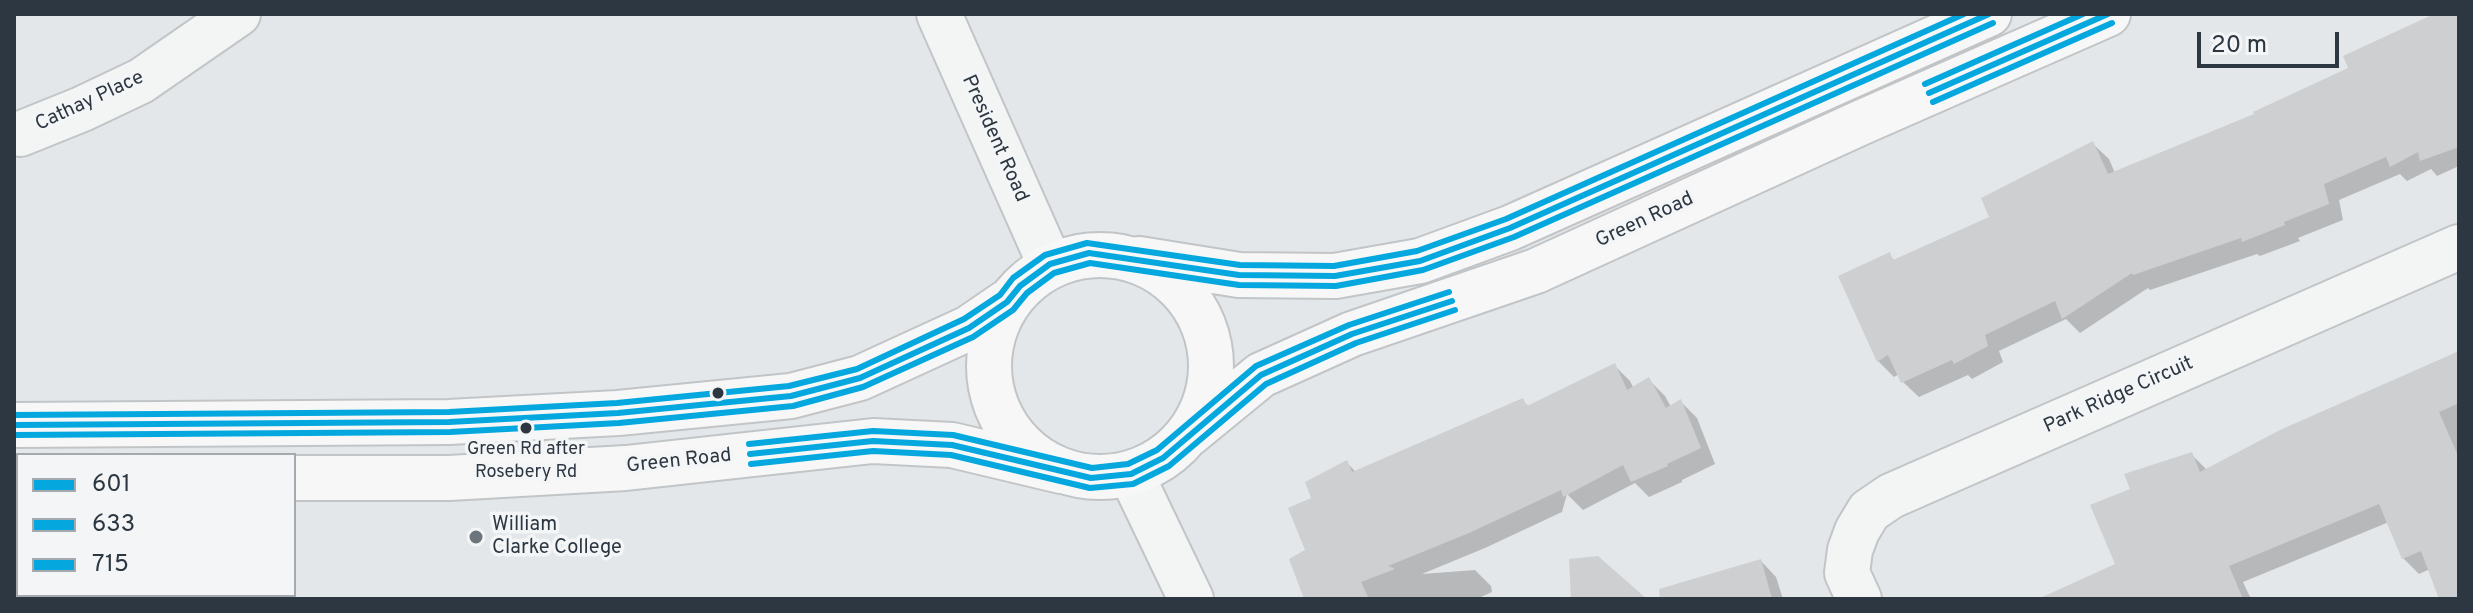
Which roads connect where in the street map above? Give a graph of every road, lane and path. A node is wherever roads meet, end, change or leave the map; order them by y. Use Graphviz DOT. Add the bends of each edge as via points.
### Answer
graph roads {
  1 [pos="238,14"];
  2 [pos="939,14"];
  3 [pos="1989,14"];
  4 [pos="2108,14"];
  5 [pos="20,134"];
  6 [pos="2459,247"];
  7 [pos="1139,259"];
  8 [pos="1050,264"];
  9 [pos="1007,302"];
  10 [pos="14,425"];
  11 [pos="1189,434"];
  12 [pos="1061,471"];
  13 [pos="1131,474"];
  14 [pos="296,478"];
  15 [pos="1191,599"];
  16 [pos="1859,599"];
  1 -- 5 [label="street, Cathay Place" via="141,81"];
  2 -- 8 [label="street, President Road"];
  3 -- 7 [label="main road" via="1510,228 1420,261 1322,276 1239,275"];
  4 -- 11 [label="main road, Green Road" via="1536,271 1352,334 1261,375"];
  6 -- 16 [label="street, Park Ridge Circuit" via="1891,496 1869,511 1850,550 1847,573"];
  7 -- 8 [label="main road" via="1089,253"];
  7 -- 11 [label="main road" via="1163,272 1201,316 1208,340 1207,396"];
  8 -- 9 [label="main road"];
  9 -- 10 [label="main road" via="969,328 860,378 791,396 449,422"];
  9 -- 12 [label="main road" via="990,343 991,392 1009,431 1036,458"];
  11 -- 13 [label="main road" via="1163,458"];
  12 -- 13 [label="main road" via="1091,478"];
  12 -- 14 [label="main road, Green Road" via="952,445 873,441 626,468 449,478"];
  13 -- 15 [label="street"];
}
